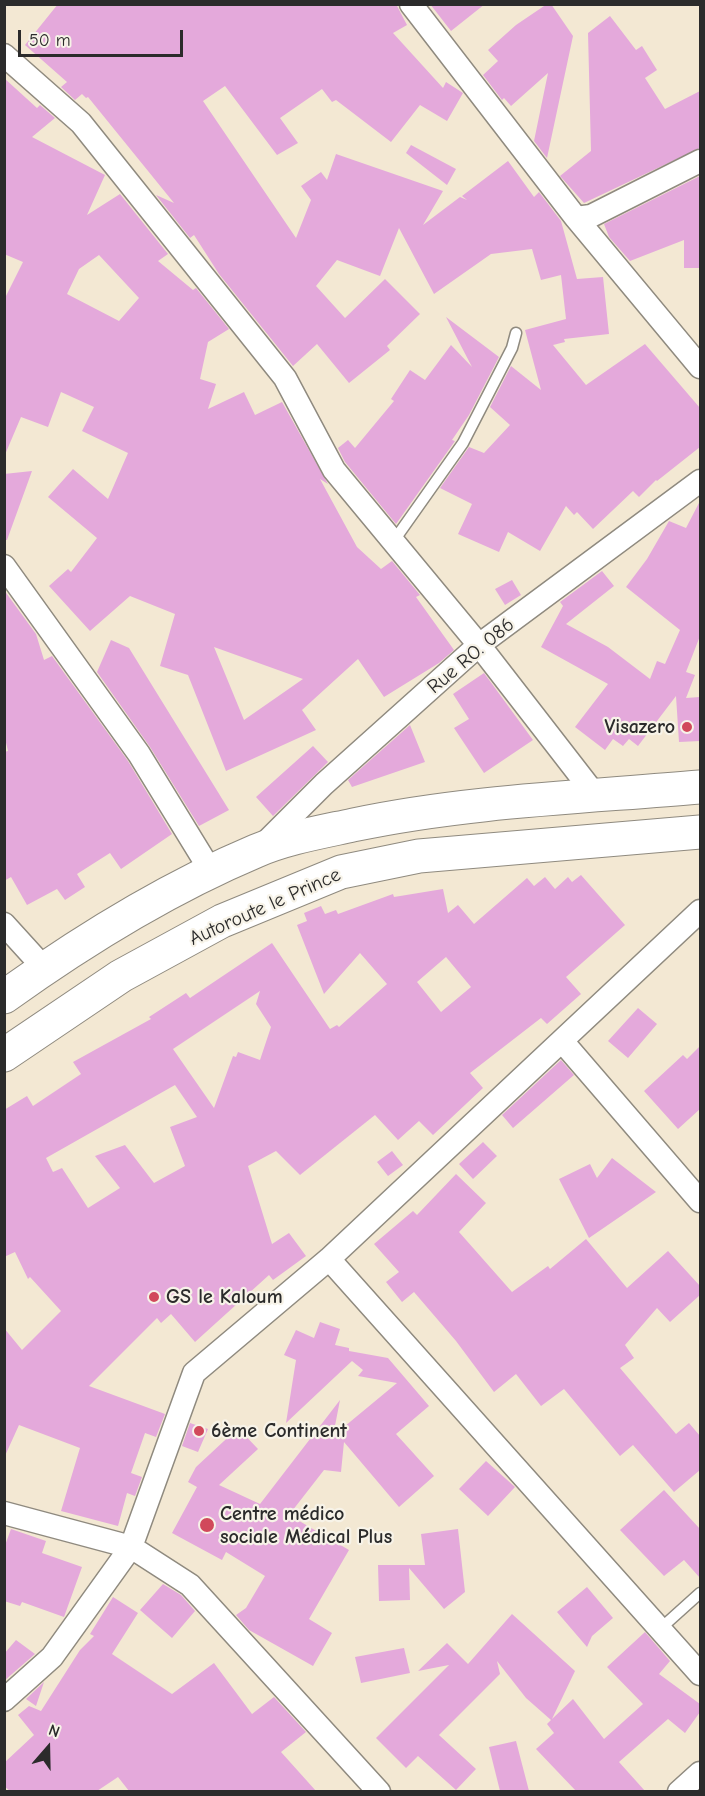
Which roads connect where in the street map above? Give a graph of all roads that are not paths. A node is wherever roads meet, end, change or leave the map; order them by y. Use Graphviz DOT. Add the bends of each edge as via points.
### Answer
graph roads {
  1 [pos="411,4"];
  2 [pos="4,55"];
  3 [pos="700,161"];
  4 [pos="576,218"];
  5 [pos="516,333"];
  6 [pos="700,367"];
  7 [pos="700,481"];
  8 [pos="393,542"];
  9 [pos="4,566"];
  10 [pos="479,645"];
  11 [pos="700,787"];
  12 [pos="596,796"];
  13 [pos="700,832"];
  14 [pos="258,850"];
  15 [pos="212,873"];
  16 [pos="700,910"];
  17 [pos="4,924"];
  18 [pos="44,968"];
  19 [pos="4,996"];
  20 [pos="562,1041"];
  21 [pos="4,1055"];
  22 [pos="700,1201"];
  23 [pos="329,1259"];
  24 [pos="4,1513"];
  25 [pos="131,1547"];
  26 [pos="700,1593"];
  27 [pos="660,1629"];
  28 [pos="700,1674"];
  29 [pos="4,1700"];
  30 [pos="700,1773"];
  31 [pos="379,1791"];
  32 [pos="679,1791"];
  1 -- 4 [label="street"];
  2 -- 8 [label="street" via="81,123 285,378 334,470"];
  3 -- 4 [label="street" via="591,216"];
  4 -- 6 [label="street"];
  5 -- 8 [label="lane" via="463,443"];
  7 -- 10 [label="street, Rue RO. 086"];
  8 -- 10 [label="street"];
  9 -- 15 [label="street" via="139,754"];
  10 -- 12 [label="street"];
  10 -- 14 [label="street, Rue RO. 086" via="324,784"];
  11 -- 12 [label="main road"];
  12 -- 14 [label="main road" via="413,812"];
  13 -- 21 [label="main road, Autoroute le Prince" via="419,856 341,872 222,921 121,976"];
  14 -- 15 [label="main road"];
  15 -- 18 [label="main road" via="126,918"];
  16 -- 20 [label="street"];
  17 -- 18 [label="street"];
  18 -- 19 [label="main road"];
  20 -- 22 [label="street"];
  20 -- 23 [label="street"];
  23 -- 25 [label="street" via="194,1373"];
  23 -- 27 [label="street"];
  24 -- 25 [label="street"];
  25 -- 29 [label="street" via="52,1657"];
  25 -- 31 [label="street" via="190,1585"];
  26 -- 27 [label="lane"];
  27 -- 28 [label="street"];
  30 -- 32 [label="street"];
}
